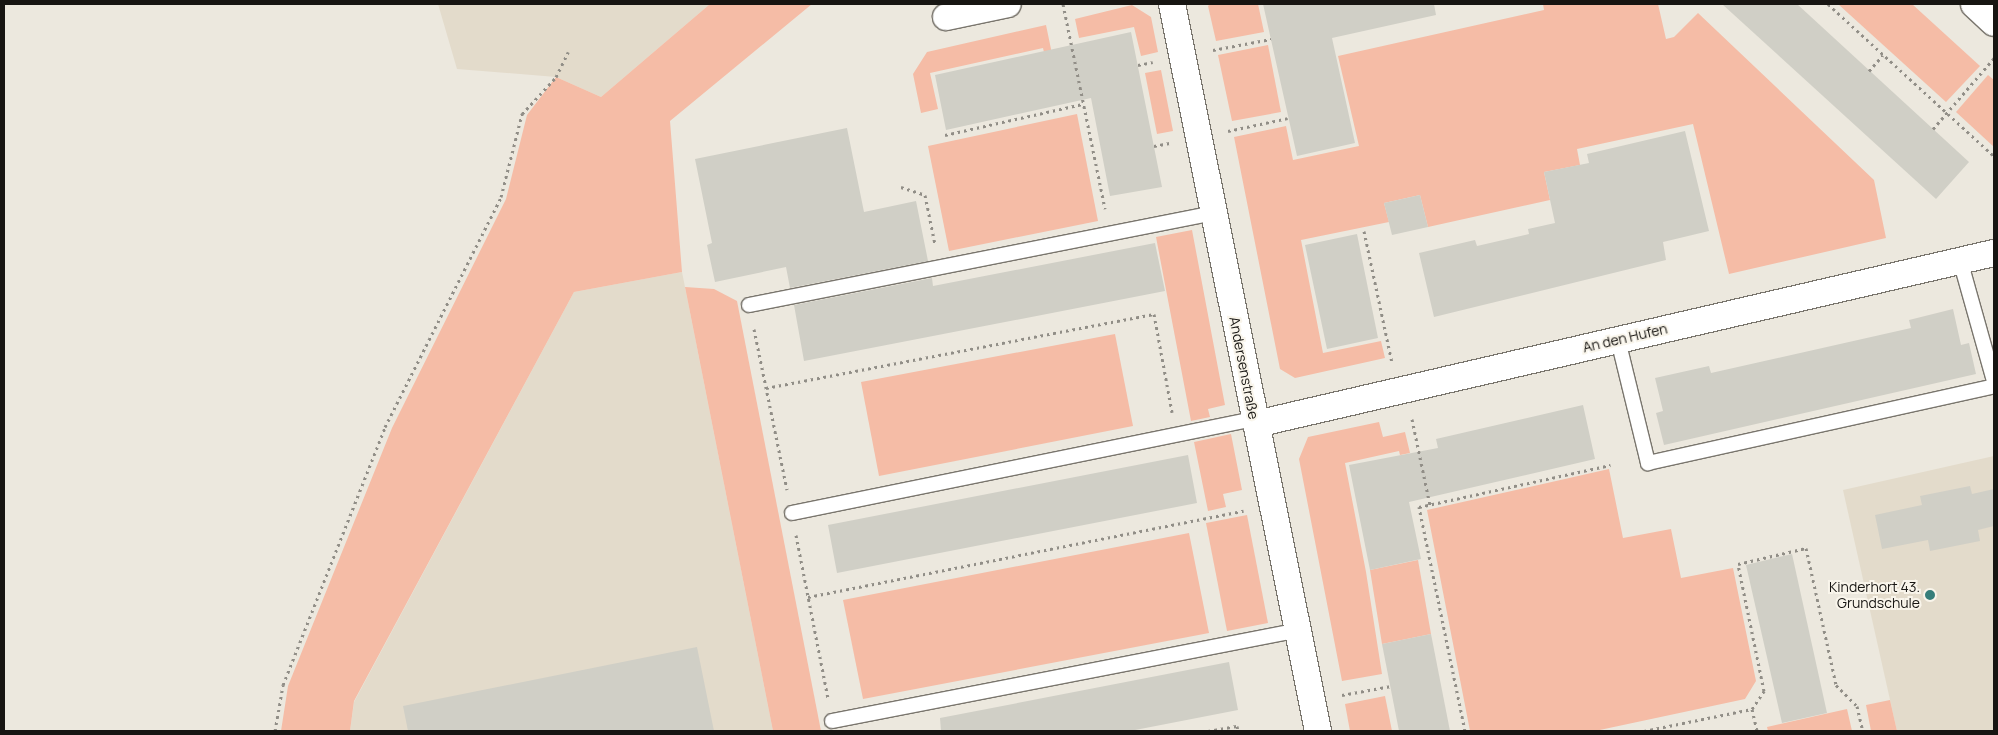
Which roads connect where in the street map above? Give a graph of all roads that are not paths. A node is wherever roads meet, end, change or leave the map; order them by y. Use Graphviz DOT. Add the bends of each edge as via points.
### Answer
graph roads {
  1 [pos="1008,4"];
  2 [pos="1172,4"];
  3 [pos="1975,4"];
  4 [pos="946,17"];
  5 [pos="1994,22"];
  6 [pos="1214,213"];
  7 [pos="1994,253"];
  8 [pos="1960,260"];
  9 [pos="749,305"];
  10 [pos="1618,340"];
  11 [pos="1994,381"];
  12 [pos="1994,386"];
  13 [pos="1255,421"];
  14 [pos="792,513"];
  15 [pos="1297,632"];
  16 [pos="832,721"];
  17 [pos="1318,731"];
  1 -- 4 [label="street"];
  2 -- 6 [label="street, Andersenstraße"];
  3 -- 5 [label="street"];
  6 -- 9 [label="lane"];
  6 -- 13 [label="street, Andersenstraße"];
  7 -- 8 [label="street, An den Hufen"];
  8 -- 10 [label="street, An den Hufen"];
  8 -- 11 [label="lane"];
  10 -- 12 [label="lane" via="1648,464"];
  10 -- 13 [label="street, An den Hufen"];
  13 -- 14 [label="lane"];
  13 -- 15 [label="street, Andersenstraße"];
  15 -- 16 [label="lane"];
  15 -- 17 [label="street, Andersenstraße"];
}
